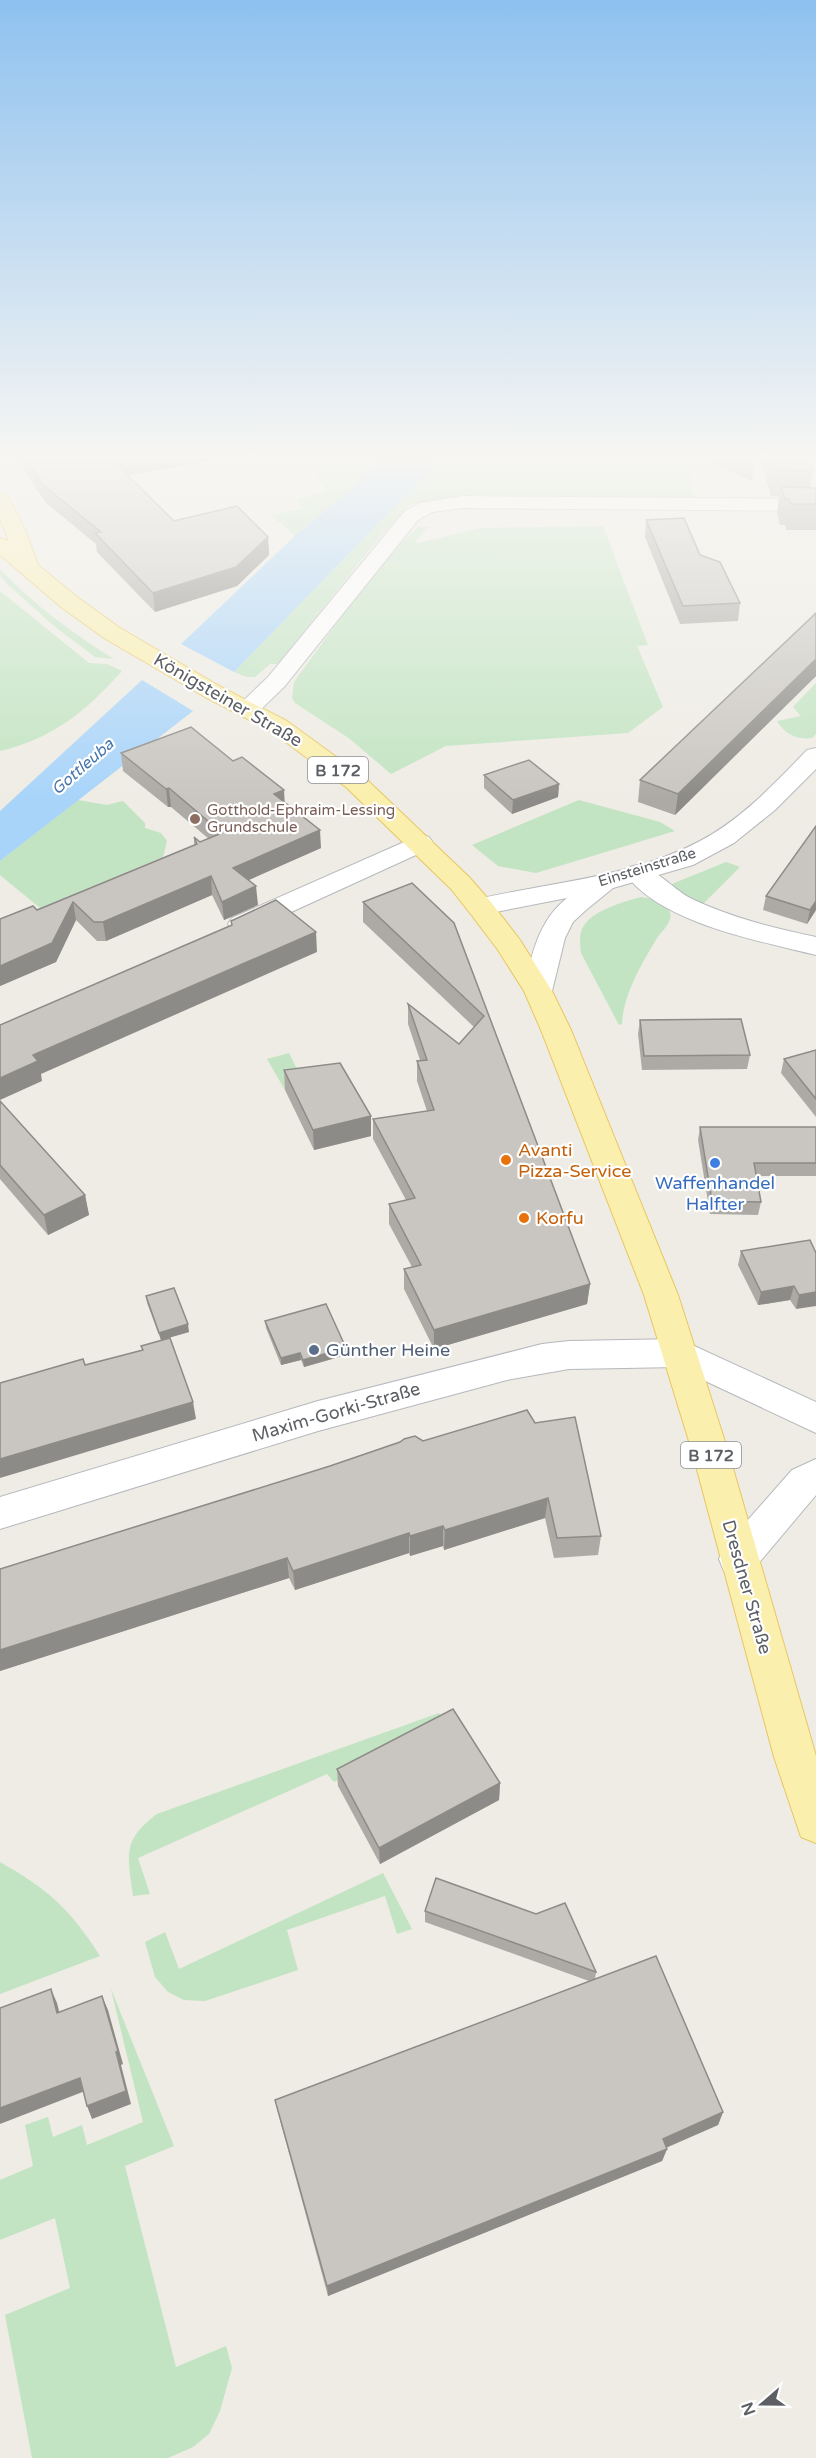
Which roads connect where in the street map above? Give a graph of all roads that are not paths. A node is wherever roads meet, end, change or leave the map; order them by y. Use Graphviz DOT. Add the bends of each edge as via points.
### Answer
graph roads {
  1 [pos="34,572"];
  2 [pos="365,572"];
  3 [pos="248,709"];
  4 [pos="816,755"];
  5 [pos="420,843"];
  6 [pos="638,873"];
  7 [pos="605,882"];
  8 [pos="480,907"];
  9 [pos="222,933"];
  10 [pos="816,946"];
  11 [pos="538,992"];
  12 [pos="679,1353"];
  13 [pos="816,1418"];
  14 [pos="816,1474"];
  15 [pos="0,1513"];
  16 [pos="738,1559"];
  17 [pos="816,1822"];
  1 -- 3 [label="main road, Königsteiner Straße / B 172" via="112,633"];
  2 -- 3 [label="street" via="276,682"];
  3 -- 5 [label="main road, Königsteiner Straße / B 172" via="279,726 356,783"];
  4 -- 6 [label="street, Einsteinstraße" via="741,826 709,847"];
  5 -- 8 [label="main road, Königsteiner Straße / B 172"];
  5 -- 9 [label="street"];
  6 -- 7 [label="street, Einsteinstraße"];
  6 -- 10 [label="street" via="653,887 699,914"];
  7 -- 8 [label="street, Einsteinstraße"];
  7 -- 11 [label="street" via="563,918 546,952"];
  8 -- 11 [label="main road, Königsteiner Straße / B 172"];
  11 -- 12 [label="main road, Königsteiner Straße / B 172" via="656,1282"];
  12 -- 13 [label="street"];
  12 -- 15 [label="street, Maxim-Gorki-Straße" via="569,1355 497,1368 318,1416"];
  12 -- 16 [label="main road, Dresdner Straße / B 172"];
  14 -- 16 [label="street" via="805,1481"];
  16 -- 17 [label="main road, Dresdner Straße / B 172"];
}
